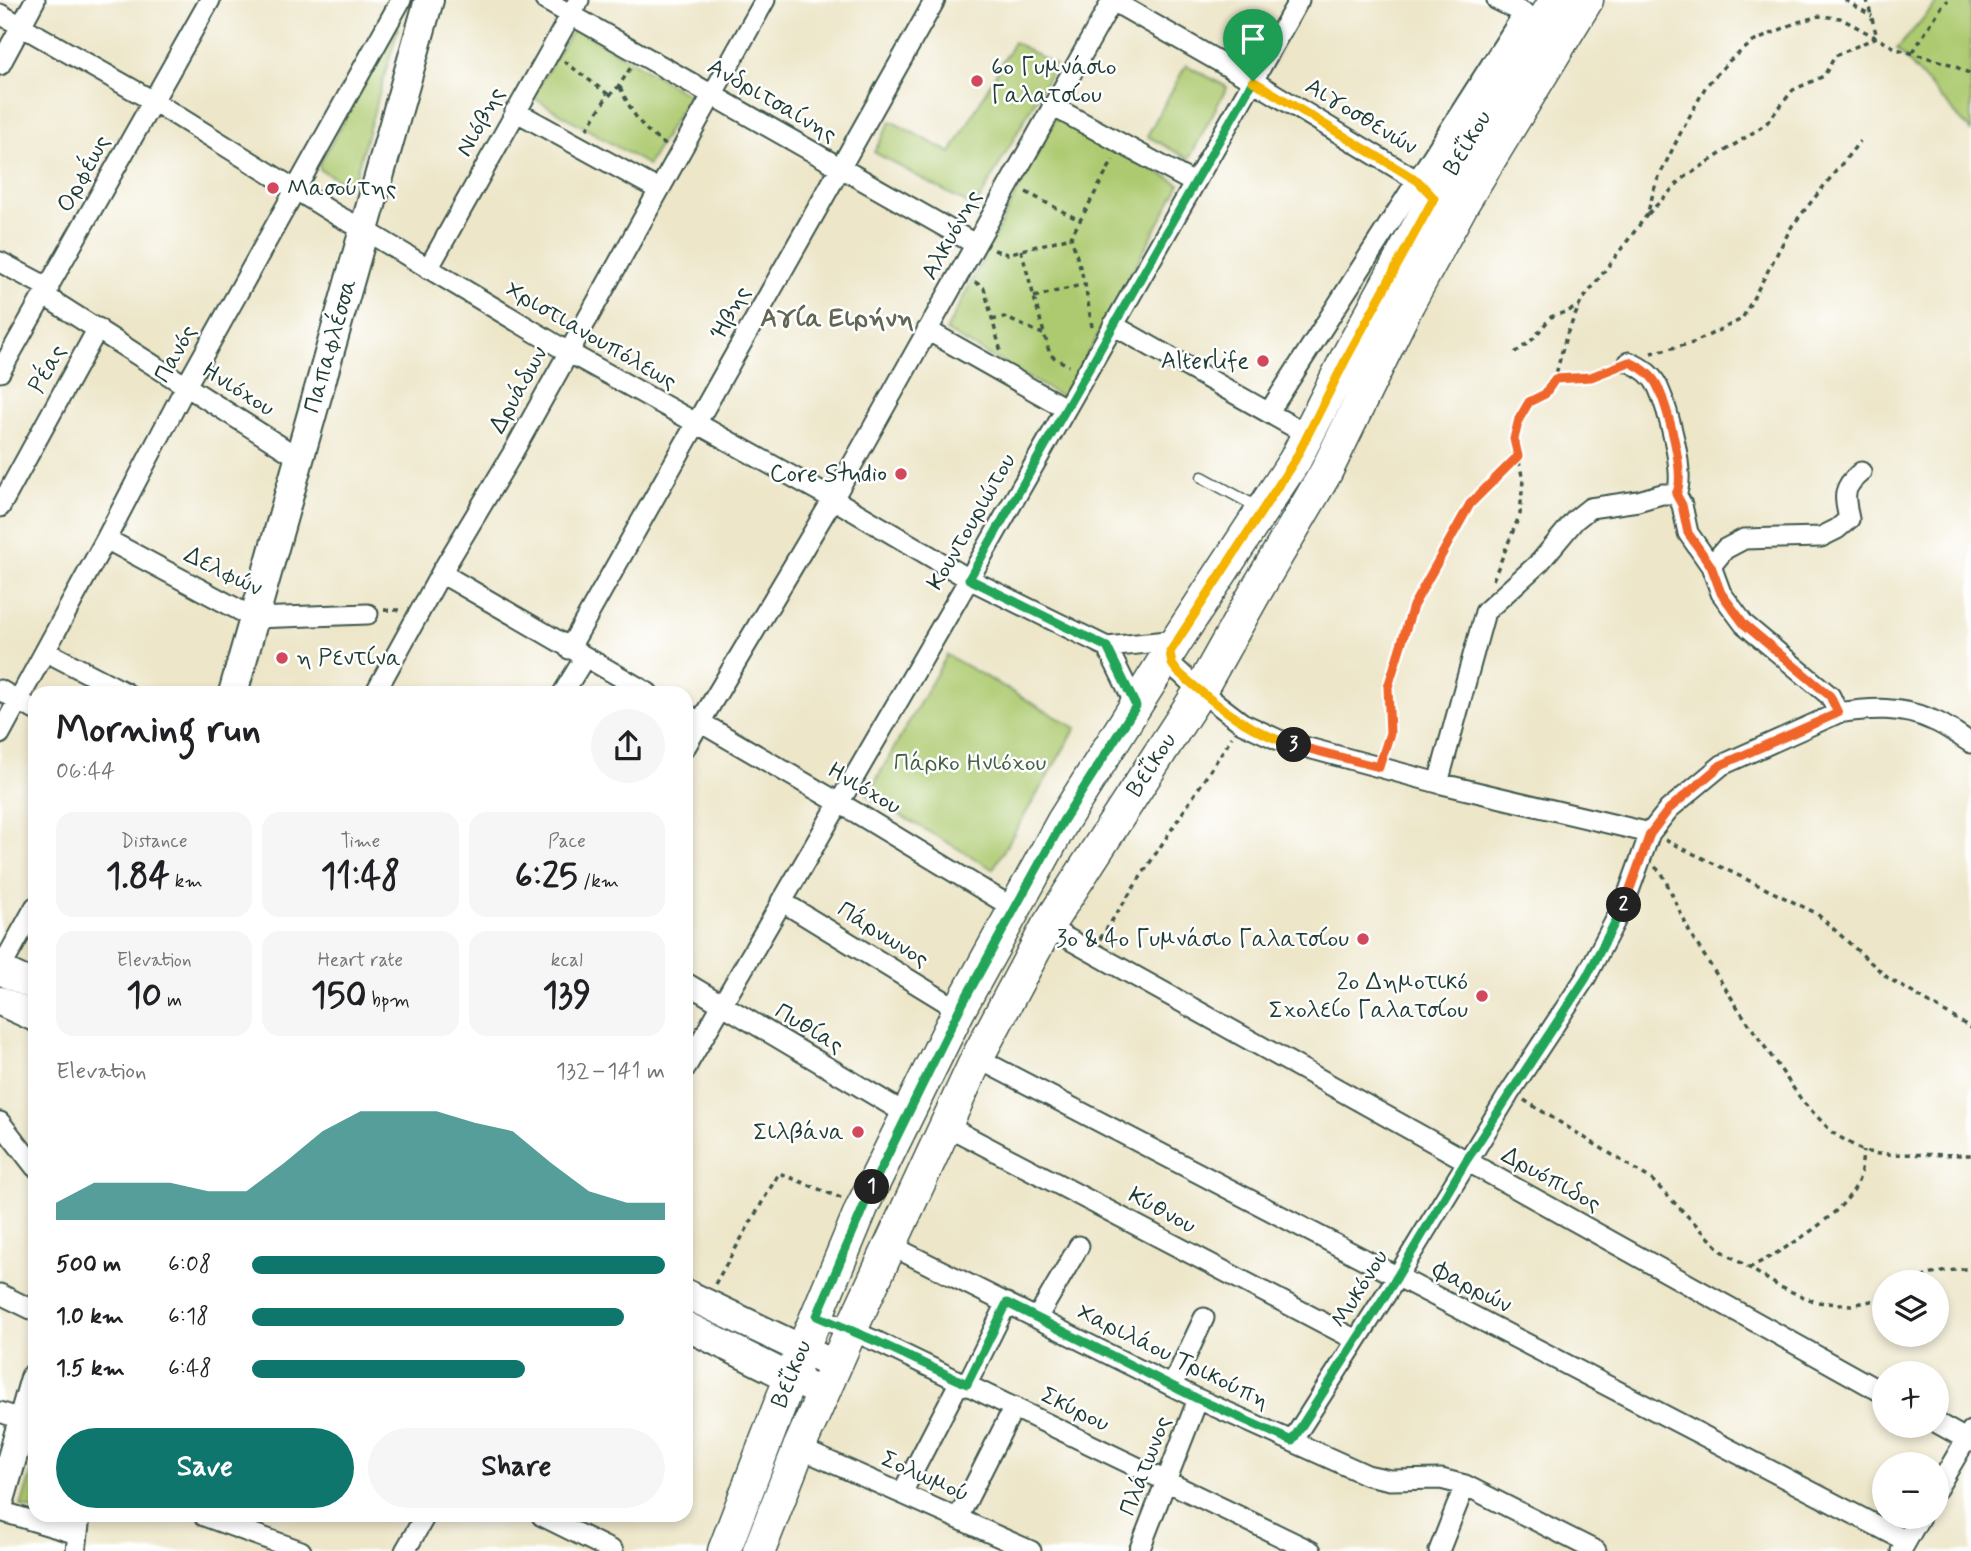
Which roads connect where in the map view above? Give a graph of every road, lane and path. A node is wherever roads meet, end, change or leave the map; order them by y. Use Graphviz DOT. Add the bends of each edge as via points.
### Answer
graph roads {
  1 [pos="35,0"];
  2 [pos="210,0"];
  3 [pos="401,0"];
  4 [pos="429,0"];
  5 [pos="545,0"];
  6 [pos="765,0"];
  7 [pos="935,0"];
  8 [pos="1298,0"];
  9 [pos="1497,0"];
  10 [pos="1587,0"];
  11 [pos="1845,0"];
  12 [pos="1867,0"];
  13 [pos="1948,0"];
  14 [pos="1116,1"];
  15 [pos="575,7"];
  16 [pos="1541,12"];
  17 [pos="0,14"];
  18 [pos="1872,16"];
  19 [pos="21,26"];
  20 [pos="1877,37"];
  21 [pos="549,52"];
  22 [pos="1913,52"];
  23 [pos="639,54"];
  24 [pos="0,65"];
  25 [pos="1971,74"];
  26 [pos="1253,81"];
  27 [pos="619,86"];
  28 [pos="609,95"];
  29 [pos="713,95"];
  30 [pos="153,101"];
  31 [pos="1052,106"];
  32 [pos="515,111"];
  33 [pos="1860,141"];
  34 [pos="577,143"];
  35 [pos="1121,144"];
  36 [pos="680,152"];
  37 [pos="841,167"];
  38 [pos="1009,183"];
  39 [pos="1194,184"];
  40 [pos="295,189"];
  41 [pos="659,190"];
  42 [pos="1426,190"];
  43 [pos="1647,215"];
  44 [pos="1079,220"];
  45 [pos="363,229"];
  46 [pos="1071,237"];
  47 [pos="975,244"];
  48 [pos="1021,250"];
  49 [pos="0,262"];
  50 [pos="428,269"];
  51 [pos="960,270"];
  52 [pos="1085,284"];
  53 [pos="47,292"];
  54 [pos="1034,297"];
  55 [pos="1578,307"];
  56 [pos="992,320"];
  57 [pos="1113,325"];
  58 [pos="98,328"];
  59 [pos="927,330"];
  60 [pos="1045,335"];
  61 [pos="568,352"];
  62 [pos="1515,353"];
  63 [pos="1096,354"];
  64 [pos="1629,362"];
  65 [pos="995,368"];
  66 [pos="0,372"];
  67 [pos="1084,375"];
  68 [pos="1555,379"];
  69 [pos="186,386"];
  70 [pos="1065,408"];
  71 [pos="1269,412"];
  72 [pos="696,425"];
  73 [pos="1308,435"];
  74 [pos="1518,456"];
  75 [pos="299,458"];
  76 [pos="1861,471"];
  77 [pos="1202,477"];
  78 [pos="1676,494"];
  79 [pos="833,499"];
  80 [pos="0,507"];
  81 [pos="1262,510"];
  82 [pos="106,540"];
  83 [pos="1711,566"];
  84 [pos="441,573"];
  85 [pos="969,579"];
  86 [pos="420,610"];
  87 [pos="1485,612"];
  88 [pos="368,614"];
  89 [pos="254,618"];
  90 [pos="1173,646"];
  91 [pos="1107,647"];
  92 [pos="45,651"];
  93 [pos="577,653"];
  94 [pos="33,686"];
  95 [pos="112,686"];
  96 [pos="235,686"];
  97 [pos="379,686"];
  98 [pos="566,686"];
  99 [pos="636,686"];
  100 [pos="0,690"];
  101 [pos="1200,691"];
  102 [pos="27,705"];
  103 [pos="1136,706"];
  104 [pos="1838,713"];
  105 [pos="693,718"];
  106 [pos="1242,723"];
  107 [pos="0,734"];
  108 [pos="1970,746"];
  109 [pos="1379,767"];
  110 [pos="1438,783"];
  111 [pos="838,803"];
  112 [pos="1650,834"];
  113 [pos="1642,857"];
  114 [pos="781,901"];
  115 [pos="1015,909"];
  116 [pos="28,920"];
  117 [pos="1047,927"];
  118 [pos="1091,952"];
  119 [pos="0,970"];
  120 [pos="28,983"];
  121 [pos="693,987"];
  122 [pos="0,1001"];
  123 [pos="722,1005"];
  124 [pos="959,1010"];
  125 [pos="28,1014"];
  126 [pos="1971,1028"];
  127 [pos="693,1055"];
  128 [pos="977,1058"];
  129 [pos="1510,1092"];
  130 [pos="908,1115"];
  131 [pos="0,1122"];
  132 [pos="945,1125"];
  133 [pos="1863,1151"];
  134 [pos="1971,1155"];
  135 [pos="28,1158"];
  136 [pos="1466,1161"];
  137 [pos="846,1200"];
  138 [pos="890,1245"];
  139 [pos="1079,1246"];
  140 [pos="1749,1268"];
  141 [pos="1971,1268"];
  142 [pos="1949,1271"];
  143 [pos="1397,1277"];
  144 [pos="698,1293"];
  145 [pos="0,1294"];
  146 [pos="1872,1301"];
  147 [pos="1007,1303"];
  148 [pos="28,1308"];
  149 [pos="817,1316"];
  150 [pos="1037,1318"];
  151 [pos="1203,1318"];
  152 [pos="693,1328"];
  153 [pos="851,1330"];
  154 [pos="1356,1340"];
  155 [pos="796,1363"];
  156 [pos="835,1365"];
  157 [pos="963,1383"];
  158 [pos="1172,1386"];
  159 [pos="1872,1387"];
  160 [pos="28,1389"];
  161 [pos="823,1394"];
  162 [pos="1198,1399"];
  163 [pos="1014,1407"];
  164 [pos="11,1416"];
  165 [pos="1949,1429"];
  166 [pos="1969,1438"];
  167 [pos="1292,1441"];
  168 [pos="799,1448"];
  169 [pos="1949,1470"];
  170 [pos="1166,1481"];
  171 [pos="1465,1485"];
  172 [pos="902,1493"];
  173 [pos="0,1500"];
  174 [pos="0,1511"];
  175 [pos="958,1518"];
  176 [pos="28,1519"];
  177 [pos="37,1522"];
  178 [pos="221,1522"];
  179 [pos="422,1522"];
  180 [pos="554,1522"];
  181 [pos="1913,1529"];
  182 [pos="78,1534"];
  183 [pos="1903,1546"];
  184 [pos="301,1551"];
  185 [pos="405,1551"];
  186 [pos="613,1551"];
  187 [pos="724,1551"];
  188 [pos="759,1551"];
  189 [pos="1031,1551"];
  190 [pos="1139,1551"];
  191 [pos="1311,1551"];
  192 [pos="1439,1551"];
  193 [pos="1596,1551"];
  1 -- 19 [label="street"];
  2 -- 30 [label="street, Ορφέως"];
  3 -- 40 [label="street, Πανός"];
  4 -- 45 [label="street, Παπαφλέσσα"];
  5 -- 15 [label="street, Ανδριτσαίνης"];
  6 -- 29 [label="street, Δρυάδων"];
  7 -- 37 [label="street, Ήβης"];
  8 -- 26 [label="street, Κουντουριώτου"];
  9 -- 16 [label="street"];
  10 -- 101 [label="main road, Βεΐκου" via="1457,214 1325,474"];
  11 -- 18 [label="path"];
  12 -- 18 [label="path"];
  13 -- 22 [label="path"];
  14 -- 26 [label="street, Αιγοσθενών"];
  14 -- 31 [label="street, Αλκυόνης"];
  15 -- 21 [label="street, Νιόβης"];
  15 -- 23 [label="street, Ανδριτσαίνης"];
  16 -- 42 [label="main road, Βεΐκου"];
  17 -- 19 [label="street, Χριστιανουπόλεως"];
  18 -- 20 [label="path"];
  19 -- 24 [label="street"];
  19 -- 30 [label="street, Χριστιανουπόλεως"];
  20 -- 22 [label="path"];
  20 -- 43 [label="path" via="1835,56 1824,76 1793,90 1766,124 1681,180"];
  20 -- 43 [label="path" via="1840,18 1819,16 1753,42 1706,86 1656,184"];
  21 -- 28 [label="path"];
  21 -- 32 [label="street, Νιόβης"];
  22 -- 25 [label="path"];
  23 -- 27 [label="path"];
  23 -- 29 [label="street, Ανδριτσαίνης"];
  26 -- 39 [label="street, Κουντουριώτου"];
  26 -- 42 [label="street, Αιγοσθενών"];
  27 -- 28 [label="path"];
  27 -- 36 [label="path" via="644,128"];
  28 -- 34 [label="path"];
  29 -- 36 [label="street, Δρυάδων"];
  29 -- 37 [label="street, Ανδριτσαίνης"];
  30 -- 40 [label="street, Χριστιανουπόλεως"];
  30 -- 53 [label="street, Ορφέως"];
  31 -- 35 [label="street"];
  31 -- 38 [label="street, Αλκυόνης"];
  32 -- 34 [label="street"];
  32 -- 50 [label="street, Νιόβης"];
  33 -- 64 [label="path" via="1792,226 1742,319 1693,343"];
  34 -- 41 [label="street"];
  35 -- 39 [label="street"];
  35 -- 44 [label="path"];
  36 -- 41 [label="street, Δρυάδων"];
  37 -- 47 [label="street, Ανδριτσαίνης"];
  37 -- 72 [label="street, Ήβης"];
  38 -- 44 [label="path"];
  38 -- 47 [label="street, Αλκυόνης"];
  39 -- 57 [label="street, Κουντουριώτου"];
  40 -- 45 [label="street, Χριστιανουπόλεως"];
  40 -- 69 [label="street, Πανός"];
  41 -- 61 [label="street, Δρυάδων"];
  42 -- 71 [label="street"];
  42 -- 73 [label="main road, Βεΐκου"];
  43 -- 55 [label="path"];
  44 -- 46 [label="path"];
  45 -- 50 [label="street, Χριστιανουπόλεως"];
  45 -- 75 [label="street, Παπαφλέσσα"];
  46 -- 48 [label="path"];
  46 -- 52 [label="path"];
  47 -- 48 [label="path" via="1007,254"];
  47 -- 51 [label="street, Αλκυόνης"];
  48 -- 54 [label="path"];
  49 -- 53 [label="street, Ηνιόχου"];
  50 -- 61 [label="street, Χριστιανουπόλεως"];
  51 -- 56 [label="path" via="984,288"];
  51 -- 59 [label="street, Αλκυόνης"];
  52 -- 54 [label="path"];
  52 -- 63 [label="path"];
  53 -- 58 [label="street, Ηνιόχου"];
  53 -- 66 [label="street, Ορφέως"];
  54 -- 60 [label="path"];
  55 -- 62 [label="path" via="1550,317"];
  55 -- 68 [label="path"];
  56 -- 60 [label="path" via="1004,317"];
  56 -- 65 [label="path" via="1001,354"];
  57 -- 63 [label="street, Κουντουριώτου"];
  57 -- 71 [label="street"];
  58 -- 69 [label="street, Ηνιόχου"];
  58 -- 80 [label="street, Ρέας"];
  59 -- 65 [label="street"];
  59 -- 79 [label="street, Αλκυόνης"];
  60 -- 67 [label="path" via="1050,355"];
  61 -- 72 [label="street, Χριστιανουπόλεως"];
  61 -- 84 [label="street, Δρυάδων"];
  63 -- 67 [label="street, Κουντουριώτου"];
  64 -- 68 [label="path" via="1591,377"];
  64 -- 78 [label="street" via="1658,386 1678,457"];
  65 -- 70 [label="street"];
  67 -- 70 [label="street, Κουντουριώτου"];
  68 -- 74 [label="path" via="1545,394 1529,402 1519,419 1514,439"];
  69 -- 75 [label="street, Ηνιόχου"];
  69 -- 82 [label="street, Πανός"];
  70 -- 85 [label="street, Κουντουριώτου"];
  71 -- 73 [label="street"];
  72 -- 79 [label="street, Χριστιανουπόλεως"];
  72 -- 93 [label="street, Ήβης"];
  73 -- 81 [label="main road, Βεΐκου"];
  74 -- 87 [label="path" via="1523,480 1520,514"];
  74 -- 109 [label="path" via="1470,504 1413,606 1388,687 1390,733"];
  75 -- 89 [label="street, Παπαφλέσσα"];
  76 -- 83 [label="street" via="1845,490 1849,519 1837,529 1821,537 1744,539 1725,549"];
  77 -- 81 [label="lane"];
  78 -- 83 [label="street" via="1688,533"];
  78 -- 87 [label="street" via="1590,508"];
  79 -- 85 [label="street, Χριστιανουπόλεως"];
  79 -- 105 [label="street, Αλκυόνης"];
  81 -- 90 [label="main road, Βεΐκου"];
  82 -- 89 [label="street, Δελφών"];
  82 -- 92 [label="street, Πανός"];
  83 -- 104 [label="street" via="1721,593 1744,624 1830,696"];
  84 -- 86 [label="street, Δρυάδων"];
  84 -- 93 [label="street"];
  85 -- 91 [label="street, Χριστιανουπόλεως"];
  85 -- 111 [label="street, Κουντουριώτου"];
  86 -- 88 [label="path" via="374,610"];
  86 -- 97 [label="street, Δρυάδων"];
  87 -- 110 [label="street"];
  88 -- 89 [label="street, Δελφών"];
  89 -- 96 [label="street, Παπαφλέσσα"];
  90 -- 91 [label="street"];
  90 -- 101 [label="street" via="1174,667"];
  90 -- 103 [label="main road, Βεΐκου"];
  91 -- 103 [label="street"];
  92 -- 94 [label="street, Πανός"];
  92 -- 95 [label="street"];
  93 -- 98 [label="street, Ήβης"];
  93 -- 99 [label="street"];
  100 -- 102 [label="street"];
  101 -- 106 [label="street"];
  101 -- 117 [label="main road, Βεΐκου"];
  102 -- 107 [label="street, Πανός"];
  103 -- 115 [label="main road, Βεΐκου" via="1063,821"];
  104 -- 108 [label="street, Μυκόνου" via="1900,709 1933,720"];
  104 -- 112 [label="street, Μυκόνου" via="1721,765 1669,809"];
  105 -- 111 [label="street, Ηνιόχου"];
  106 -- 109 [label="street" via="1279,740"];
  106 -- 118 [label="path"];
  109 -- 110 [label="street"];
  110 -- 112 [label="street"];
  111 -- 114 [label="street, Κουντουριώτου"];
  111 -- 115 [label="street, Ηνιόχου"];
  112 -- 113 [label="street, Μυκόνου"];
  112 -- 126 [label="path" via="1816,913 1888,978"];
  113 -- 129 [label="street, Μυκόνου" via="1586,978"];
  113 -- 133 [label="path" via="1662,873 1691,934 1803,1101 1833,1133"];
  114 -- 123 [label="street, Κουντουριώτου"];
  114 -- 124 [label="street, Πάρνωνος"];
  115 -- 124 [label="main road, Βεΐκου"];
  116 -- 119 [label="street"];
  117 -- 118 [label="street, Δρυόπιδος"];
  117 -- 128 [label="main road, Βεΐκου"];
  118 -- 136 [label="street, Δρυόπιδος"];
  119 -- 120 [label="street"];
  121 -- 123 [label="street, Πυθίας"];
  122 -- 125 [label="street"];
  123 -- 127 [label="street, Κουντουριώτου"];
  123 -- 130 [label="street, Πυθίας"];
  124 -- 130 [label="main road, Βεΐκου"];
  128 -- 132 [label="main road, Βεΐκου"];
  128 -- 143 [label="street, Φαρρών"];
  129 -- 136 [label="street, Μυκόνου"];
  129 -- 140 [label="path" via="1651,1179 1722,1251"];
  130 -- 149 [label="main road, Βεΐκου" via="862,1207"];
  131 -- 135 [label="street"];
  132 -- 138 [label="main road, Βεΐκου"];
  132 -- 154 [label="street, Κύθνου"];
  133 -- 134 [label="path"];
  133 -- 140 [label="path" via="1859,1179 1849,1196 1815,1229"];
  136 -- 143 [label="street, Μυκόνου"];
  136 -- 159 [label="street, Δρυόπιδος"];
  137 -- 144 [label="path" via="779,1173"];
  138 -- 147 [label="street, Χαριλάου Τρικούπη"];
  138 -- 153 [label="main road, Βεΐκου"];
  139 -- 150 [label="street"];
  140 -- 146 [label="path" via="1816,1302 1852,1305"];
  141 -- 142 [label="path"];
  143 -- 154 [label="street, Μυκόνου"];
  143 -- 183 [label="street, Φαρρών"];
  144 -- 155 [label="street"];
  145 -- 148 [label="street"];
  147 -- 150 [label="street, Χαριλάου Τρικούπη"];
  147 -- 157 [label="street"];
  149 -- 153 [label="street, Σκύρου"];
  149 -- 155 [label="main road, Βεΐκου"];
  150 -- 158 [label="street, Χαριλάου Τρικούπη"];
  151 -- 158 [label="street"];
  152 -- 155 [label="street"];
  153 -- 156 [label="main road, Βεΐκου"];
  153 -- 157 [label="street, Σκύρου"];
  154 -- 167 [label="street, Μυκόνου"];
  155 -- 156 [label="street"];
  155 -- 161 [label="street"];
  155 -- 187 [label="main road, Βεΐκου"];
  156 -- 161 [label="main road, Βεΐκου"];
  157 -- 163 [label="street, Σκύρου"];
  157 -- 172 [label="street"];
  158 -- 162 [label="street, Χαριλάου Τρικούπη"];
  160 -- 164 [label="street"];
  161 -- 168 [label="main road, Βεΐκου"];
  162 -- 167 [label="street, Χαριλάου Τρικούπη"];
  162 -- 170 [label="street, Πλάτωνος"];
  163 -- 170 [label="street, Σκύρου"];
  163 -- 175 [label="street"];
  164 -- 173 [label="street"];
  165 -- 166 [label="street"];
  166 -- 169 [label="street"];
  167 -- 171 [label="street, Χαριλάου Τρικούπη" via="1367,1475 1390,1480 1441,1479"];
  168 -- 172 [label="street, Σολωμού"];
  168 -- 188 [label="main road, Βεΐκου"];
  170 -- 190 [label="street, Πλάτωνος"];
  170 -- 191 [label="street, Σκύρου"];
  171 -- 192 [label="street"];
  171 -- 193 [label="street, Χαριλάου Τρικούπη"];
  172 -- 175 [label="street, Σολωμού"];
  174 -- 176 [label="street"];
  175 -- 189 [label="street, Σολωμού"];
  177 -- 182 [label="street"];
  178 -- 184 [label="street"];
  179 -- 185 [label="street"];
  180 -- 186 [label="street"];
  181 -- 183 [label="street"];
}
